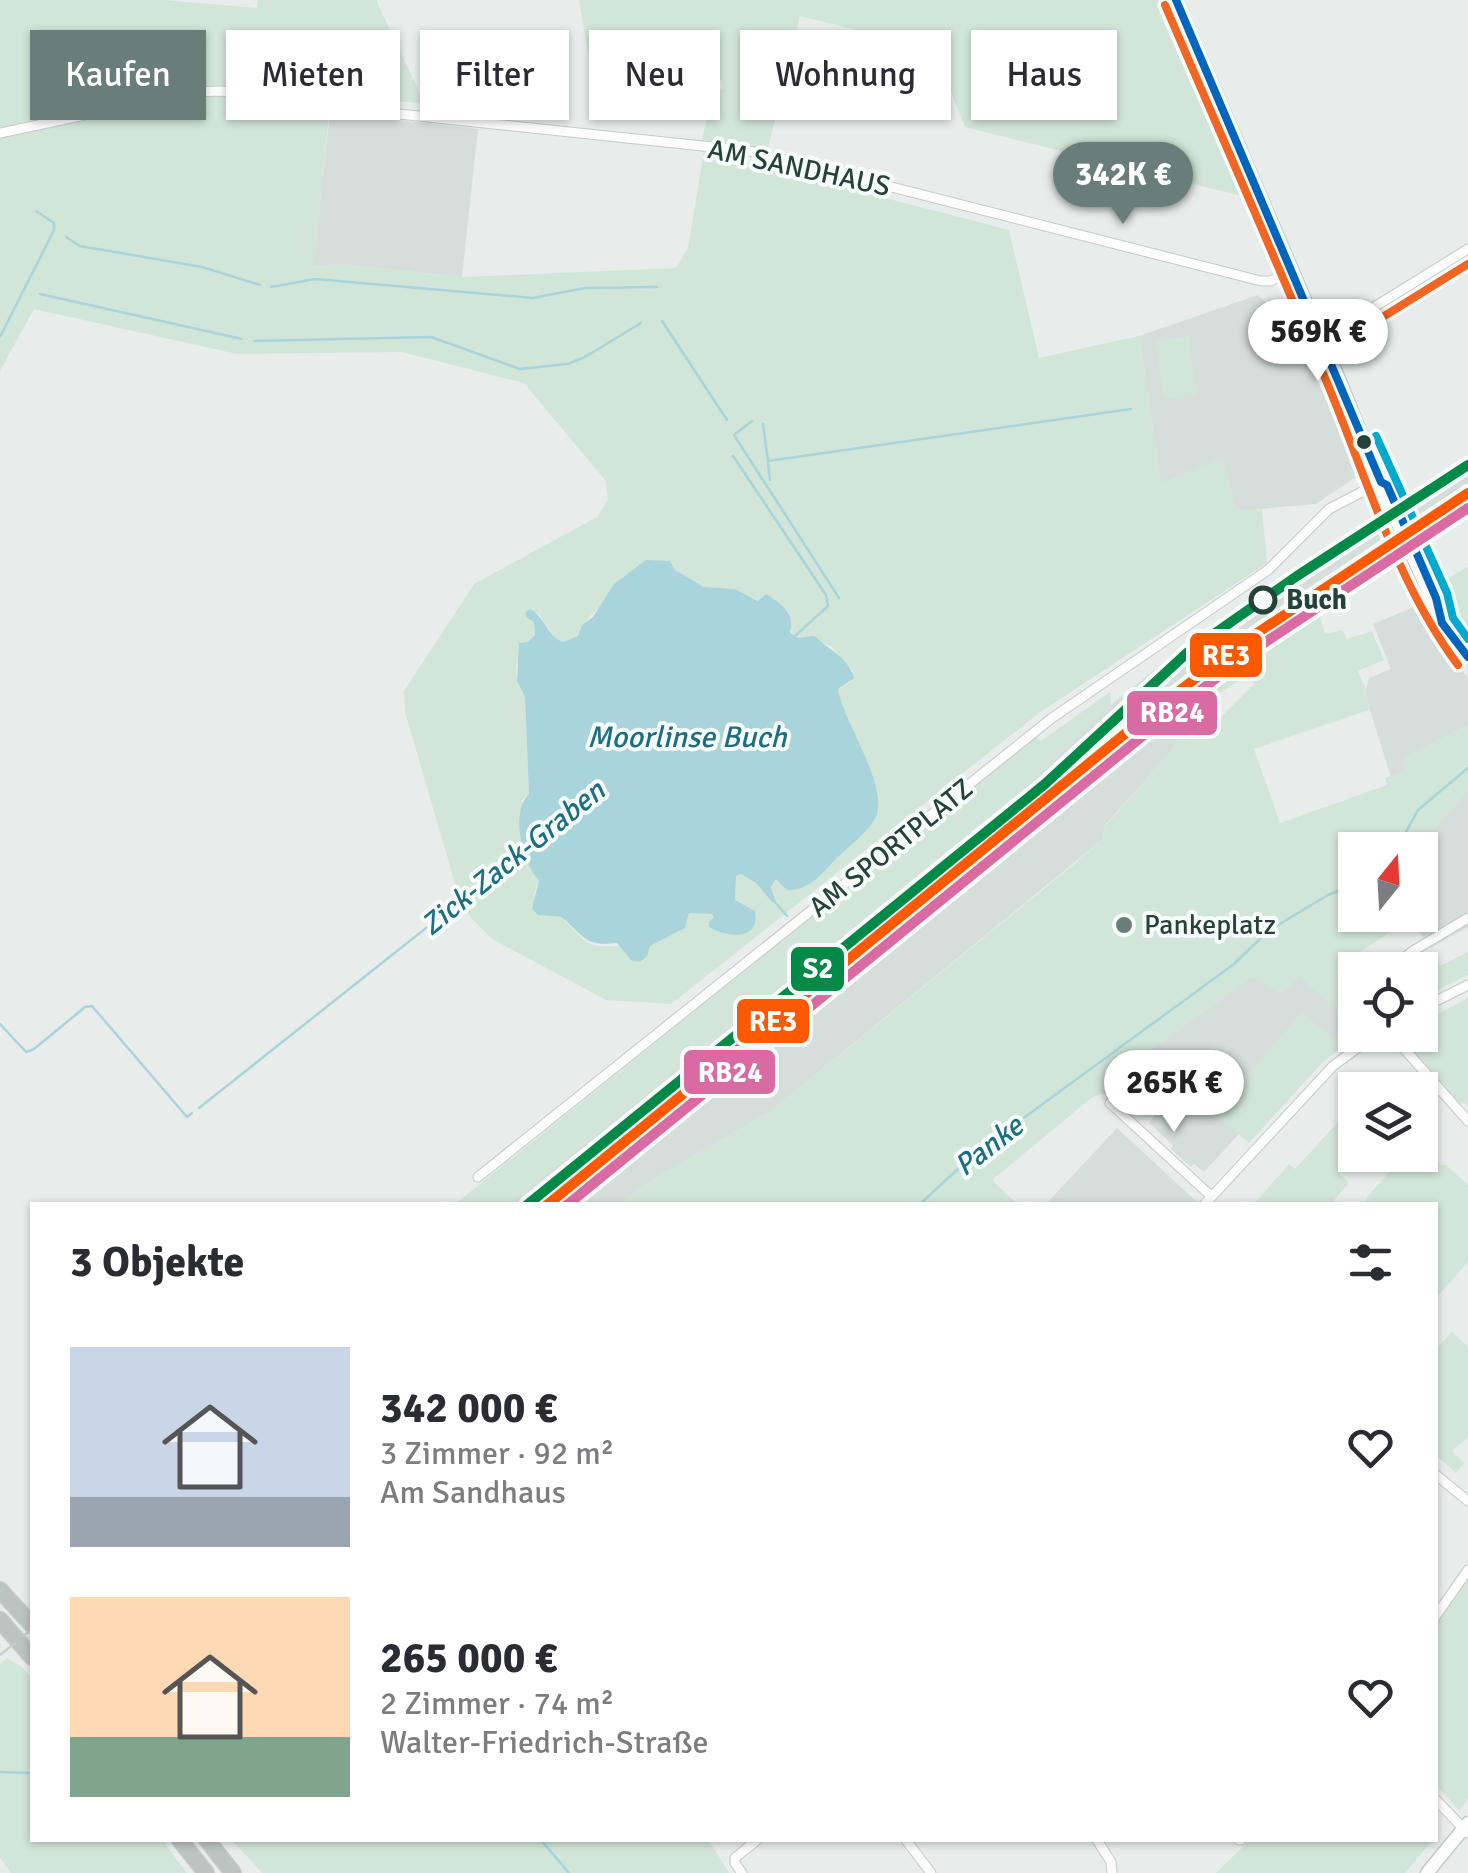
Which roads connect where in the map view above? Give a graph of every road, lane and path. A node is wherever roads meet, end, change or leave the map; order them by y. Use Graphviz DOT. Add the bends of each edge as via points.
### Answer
graph roads {
  1 [pos="1176,0"];
  2 [pos="0,132"];
  3 [pos="1468,249"];
  4 [pos="1291,270"];
  5 [pos="1321,340"];
  6 [pos="1381,482"];
  7 [pos="1468,657"];
  8 [pos="1467,919"];
  9 [pos="1412,952"];
  10 [pos="1468,985"];
  11 [pos="1438,1000"];
  12 [pos="1352,1052"];
  13 [pos="1407,1052"];
  14 [pos="1110,1103"];
  15 [pos="1468,1121"];
  16 [pos="478,1178"];
  17 [pos="1211,1196"];
  18 [pos="1206,1202"];
  19 [pos="1438,1476"];
  20 [pos="1468,1502"];
  21 [pos="1468,1570"];
  22 [pos="0,1590"];
  23 [pos="1438,1614"];
  24 [pos="0,1620"];
  25 [pos="30,1623"];
  26 [pos="30,1655"];
  27 [pos="1438,1802"];
  28 [pos="1466,1828"];
  29 [pos="182,1842"];
  30 [pos="209,1842"];
  31 [pos="754,1842"];
  32 [pos="908,1842"];
  33 [pos="1099,1842"];
  34 [pos="206,1873"];
  35 [pos="233,1873"];
  36 [pos="742,1873"];
  37 [pos="932,1873"];
  38 [pos="1112,1873"];
  39 [pos="1426,1873"];
  1 -- 4 [label="main road"];
  2 -- 4 [label="street, AM SANDHAUS" via="222,91 750,151 1262,282"];
  3 -- 5 [label="street"];
  4 -- 5 [label="main road"];
  5 -- 6 [label="main road"];
  6 -- 7 [label="main road" via="1436,609"];
  6 -- 16 [label="street, AM SPORTPLATZ" via="1336,504 1268,570 1052,718"];
  8 -- 9 [label="street"];
  10 -- 11 [label="street"];
  12 -- 17 [label="street"];
  13 -- 15 [label="street"];
  14 -- 17 [label="street"];
  17 -- 18 [label="street"];
  19 -- 20 [label="street"];
  21 -- 23 [label="street"];
  22 -- 25 [label="highway"];
  24 -- 26 [label="highway"];
  27 -- 28 [label="street"];
  28 -- 39 [label="main road"];
  29 -- 34 [label="highway"];
  30 -- 35 [label="highway"];
  31 -- 36 [label="street" via="734,1863"];
  32 -- 37 [label="street"];
  33 -- 38 [label="street"];
}
